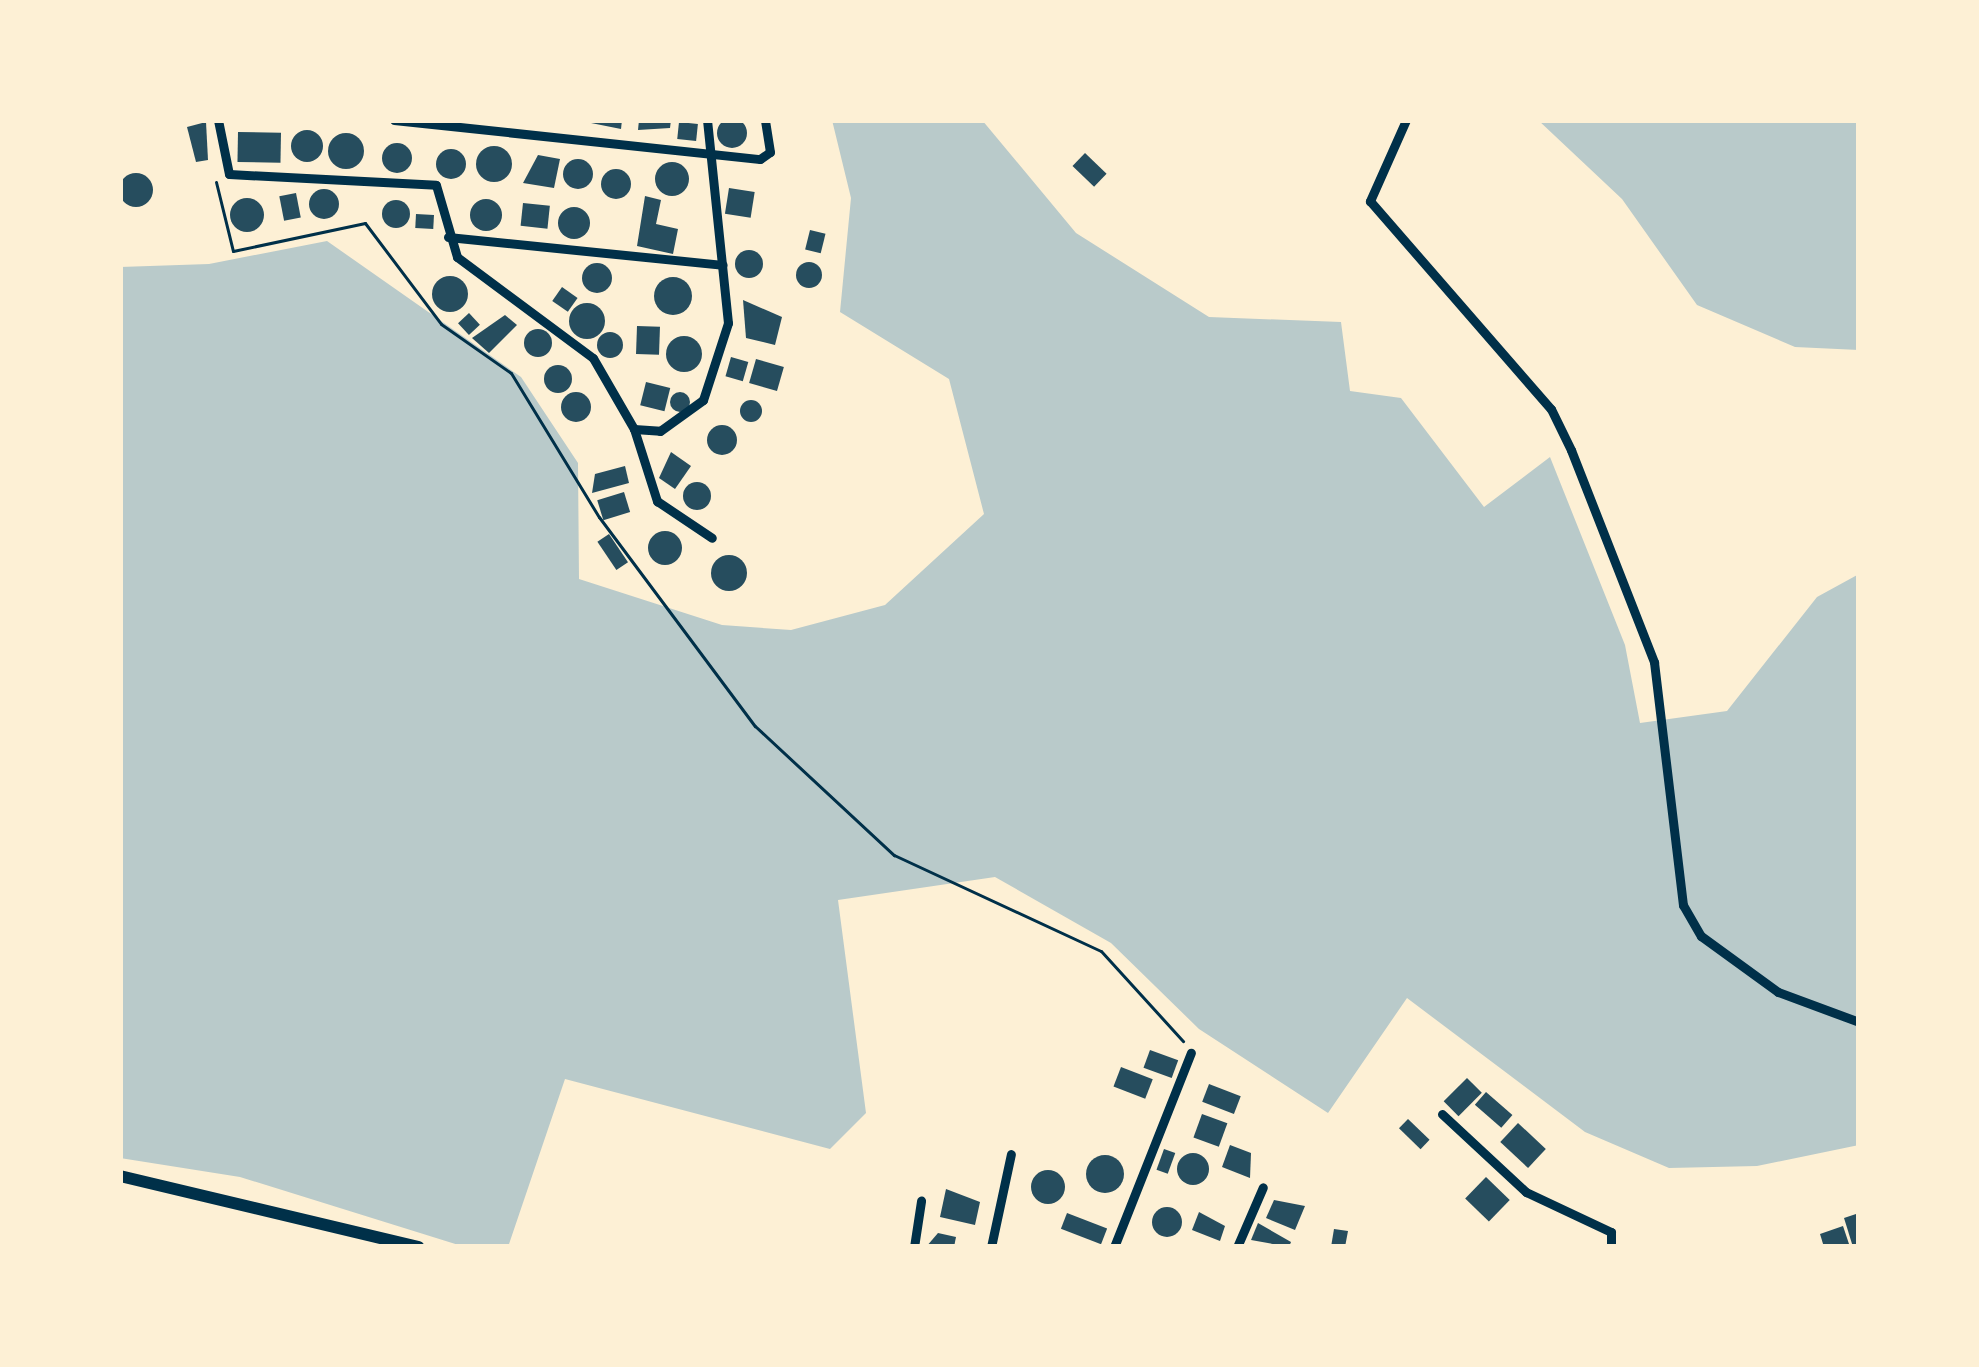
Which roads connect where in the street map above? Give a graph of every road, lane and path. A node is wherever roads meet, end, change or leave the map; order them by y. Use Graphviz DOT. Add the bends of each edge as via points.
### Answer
graph roads {
  1 [pos="218,120"];
  2 [pos="394,120"];
  3 [pos="707,120"];
  4 [pos="765,120"];
  5 [pos="1406,120"];
  6 [pos="706,153"];
  7 [pos="224,170"];
  8 [pos="448,237"];
  9 [pos="723,266"];
  10 [pos="634,429"];
  11 [pos="712,538"];
  12 [pos="1859,1022"];
  13 [pos="1191,1053"];
  14 [pos="1442,1114"];
  15 [pos="1011,1154"];
  16 [pos="120,1176"];
  17 [pos="1262,1187"];
  18 [pos="921,1201"];
  19 [pos="419,1247"];
  20 [pos="914,1247"];
  21 [pos="991,1247"];
  22 [pos="1114,1247"];
  23 [pos="1238,1247"];
  24 [pos="1611,1247"];
  1 -- 7 [label="street"];
  2 -- 6 [label="street"];
  3 -- 6 [label="street"];
  4 -- 6 [label="street" via="766,158"];
  5 -- 12 [label="street" via="1370,201 1551,409 1571,450 1654,662 1683,905 1701,936 1778,992"];
  6 -- 9 [label="street"];
  7 -- 8 [label="street" via="436,184"];
  7 -- 13 [label="path" via="212,188 232,251 365,223 441,324 511,373 599,517 755,726 894,855 1101,952 1154,998"];
  8 -- 9 [label="street"];
  8 -- 10 [label="street" via="475,272 593,358"];
  9 -- 10 [label="street" via="724,344 703,400 680,427"];
  10 -- 11 [label="street" via="657,501"];
  13 -- 22 [label="street"];
  14 -- 24 [label="street" via="1526,1192 1611,1232"];
  15 -- 21 [label="street"];
  16 -- 19 [label="street"];
  17 -- 23 [label="street"];
  18 -- 20 [label="street"];
}
